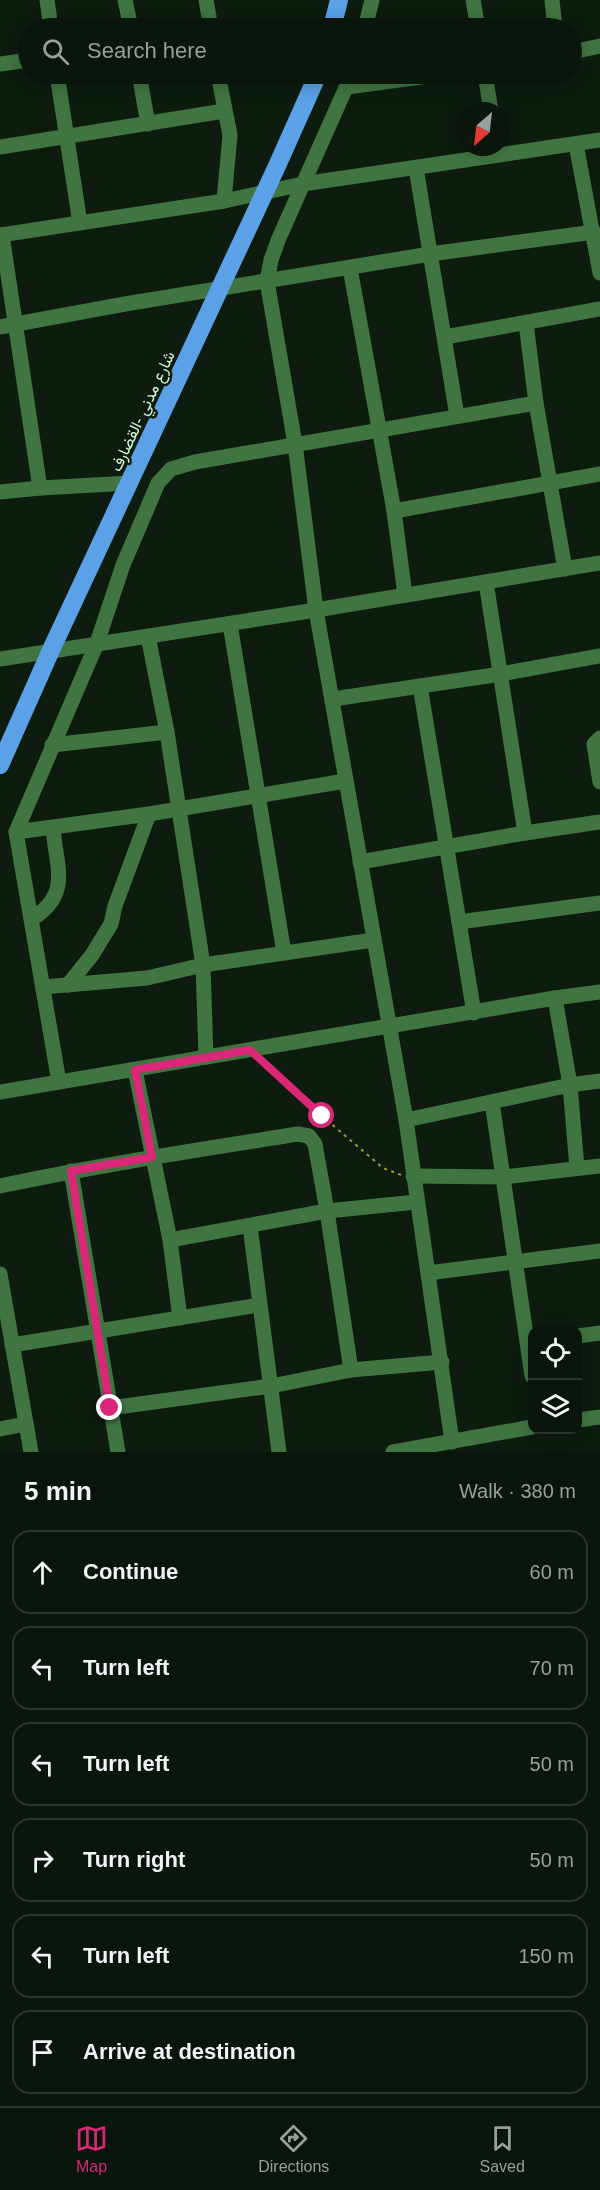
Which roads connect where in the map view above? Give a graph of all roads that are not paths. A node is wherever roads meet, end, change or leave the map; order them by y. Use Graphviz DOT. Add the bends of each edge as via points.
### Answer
graph roads {
  1 [pos="47,0"];
  2 [pos="125,0"];
  3 [pos="206,0"];
  4 [pos="339,0"];
  5 [pos="372,0"];
  6 [pos="473,0"];
  7 [pos="552,0"];
  8 [pos="50,18"];
  9 [pos="128,18"];
  10 [pos="209,18"];
  11 [pos="334,18"];
  12 [pos="368,18"];
  13 [pos="476,18"];
  14 [pos="554,18"];
  15 [pos="600,46"];
  16 [pos="582,50"];
  17 [pos="18,61"];
  18 [pos="0,64"];
  19 [pos="59,84"];
  20 [pos="141,84"];
  21 [pos="220,84"];
  22 [pos="314,84"];
  23 [pos="347,84"];
  24 [pos="487,84"];
  25 [pos="490,102"];
  26 [pos="224,111"];
  27 [pos="148,124"];
  28 [pos="67,136"];
  29 [pos="600,140"];
  30 [pos="576,144"];
  31 [pos="0,147"];
  32 [pos="510,150"];
  33 [pos="472,156"];
  34 [pos="416,168"];
  35 [pos="303,184"];
  36 [pos="265,192"];
  37 [pos="224,201"];
  38 [pos="80,223"];
  39 [pos="594,232"];
  40 [pos="1,235"];
  41 [pos="430,254"];
  42 [pos="350,268"];
  43 [pos="600,273"];
  44 [pos="267,281"];
  45 [pos="220,289"];
  46 [pos="600,309"];
  47 [pos="526,323"];
  48 [pos="16,324"];
  49 [pos="0,327"];
  50 [pos="445,337"];
  51 [pos="536,403"];
  52 [pos="457,416"];
  53 [pos="380,430"];
  54 [pos="295,444"];
  55 [pos="600,474"];
  56 [pos="130,483"];
  57 [pos="550,483"];
  58 [pos="40,488"];
  59 [pos="0,492"];
  60 [pos="394,511"];
  61 [pos="600,563"];
  62 [pos="565,568"];
  63 [pos="486,582"];
  64 [pos="405,595"];
  65 [pos="316,610"];
  66 [pos="230,624"];
  67 [pos="148,636"];
  68 [pos="97,643"];
  69 [pos="51,650"];
  70 [pos="600,656"];
  71 [pos="0,659"];
  72 [pos="501,674"];
  73 [pos="420,686"];
  74 [pos="333,699"];
  75 [pos="166,732"];
  76 [pos="600,738"];
  77 [pos="52,745"];
  78 [pos="0,765"];
  79 [pos="345,781"];
  80 [pos="600,782"];
  81 [pos="258,797"];
  82 [pos="177,808"];
  83 [pos="149,814"];
  84 [pos="600,822"];
  85 [pos="53,828"];
  86 [pos="16,832"];
  87 [pos="525,833"];
  88 [pos="446,847"];
  89 [pos="360,862"];
  90 [pos="600,903"];
  91 [pos="32,920"];
  92 [pos="459,922"];
  93 [pos="373,940"];
  94 [pos="284,953"];
  95 [pos="203,965"];
  96 [pos="68,985"];
  97 [pos="44,987"];
  98 [pos="600,992"];
  99 [pos="555,998"];
  100 [pos="474,1012"];
  101 [pos="389,1027"];
  102 [pos="206,1057"];
  103 [pos="135,1070"];
  104 [pos="600,1081"];
  105 [pos="59,1082"];
  106 [pos="570,1085"];
  107 [pos="0,1092"];
  108 [pos="492,1102"];
  109 [pos="406,1120"];
  110 [pos="152,1157"];
  111 [pos="600,1166"];
  112 [pos="577,1168"];
  113 [pos="71,1171"];
  114 [pos="413,1176"];
  115 [pos="503,1178"];
  116 [pos="0,1186"];
  117 [pos="416,1202"];
  118 [pos="327,1211"];
  119 [pos="250,1226"];
  120 [pos="170,1240"];
  121 [pos="600,1251"];
  122 [pos="516,1261"];
  123 [pos="428,1273"];
  124 [pos="0,1274"];
  125 [pos="259,1305"];
  126 [pos="180,1318"];
  127 [pos="97,1331"];
  128 [pos="528,1331"];
  129 [pos="600,1333"];
  130 [pos="582,1335"];
  131 [pos="12,1345"];
  132 [pos="442,1362"];
  133 [pos="351,1370"];
  134 [pos="271,1386"];
  135 [pos="110,1408"];
  136 [pos="600,1417"];
  137 [pos="582,1419"];
  138 [pos="26,1424"];
  139 [pos="528,1428"];
  140 [pos="0,1429"];
  141 [pos="452,1442"];
  142 [pos="31,1452"];
  143 [pos="118,1452"];
  144 [pos="279,1452"];
  145 [pos="393,1452"];
  1 -- 8 [label="street"];
  2 -- 9 [label="street"];
  3 -- 10 [label="street"];
  4 -- 11 [label="highway"];
  5 -- 12 [label="street"];
  6 -- 13 [label="street"];
  7 -- 14 [label="street"];
  15 -- 16 [label="street"];
  17 -- 18 [label="street"];
  19 -- 28 [label="street"];
  20 -- 27 [label="street"];
  21 -- 26 [label="street"];
  22 -- 36 [label="highway, شارع مدني -القضارف"];
  23 -- 35 [label="street"];
  24 -- 25 [label="street"];
  26 -- 27 [label="street"];
  26 -- 37 [label="street" via="230,135"];
  27 -- 28 [label="street"];
  28 -- 31 [label="street"];
  28 -- 38 [label="street"];
  29 -- 30 [label="street"];
  30 -- 32 [label="street"];
  30 -- 39 [label="street"];
  33 -- 34 [label="street"];
  34 -- 35 [label="street"];
  34 -- 41 [label="street"];
  35 -- 36 [label="street"];
  35 -- 44 [label="street" via="279,238"];
  36 -- 37 [label="street"];
  36 -- 45 [label="highway, شارع مدني -القضارف"];
  37 -- 38 [label="street"];
  38 -- 40 [label="street"];
  39 -- 41 [label="street"];
  39 -- 43 [label="street"];
  40 -- 48 [label="street"];
  41 -- 42 [label="street"];
  41 -- 50 [label="street"];
  42 -- 44 [label="street"];
  42 -- 53 [label="street"];
  44 -- 45 [label="street"];
  44 -- 54 [label="street"];
  45 -- 48 [label="street"];
  45 -- 56 [label="highway, شارع مدني -القضارف"];
  46 -- 47 [label="street"];
  47 -- 50 [label="street"];
  47 -- 51 [label="street"];
  48 -- 49 [label="street"];
  48 -- 58 [label="street"];
  50 -- 52 [label="street"];
  51 -- 52 [label="street"];
  51 -- 57 [label="street"];
  52 -- 53 [label="street"];
  53 -- 54 [label="street"];
  53 -- 60 [label="street"];
  54 -- 65 [label="street"];
  54 -- 68 [label="street" via="171,469 158,483 123,565"];
  55 -- 57 [label="street"];
  56 -- 58 [label="street"];
  56 -- 69 [label="highway, شارع مدني -القضارف"];
  57 -- 60 [label="street"];
  57 -- 62 [label="street"];
  58 -- 59 [label="street"];
  60 -- 64 [label="street"];
  61 -- 62 [label="street"];
  62 -- 63 [label="street"];
  63 -- 64 [label="street"];
  63 -- 72 [label="street"];
  64 -- 65 [label="street"];
  65 -- 66 [label="street"];
  65 -- 74 [label="street"];
  66 -- 67 [label="street"];
  66 -- 81 [label="street"];
  67 -- 68 [label="street"];
  67 -- 75 [label="street"];
  68 -- 69 [label="street"];
  68 -- 77 [label="street"];
  69 -- 71 [label="street"];
  69 -- 78 [label="highway, شارع مدني -القضارف"];
  70 -- 72 [label="street"];
  72 -- 73 [label="street"];
  72 -- 87 [label="street"];
  73 -- 74 [label="street"];
  73 -- 88 [label="street"];
  74 -- 79 [label="street"];
  75 -- 77 [label="street"];
  75 -- 82 [label="street"];
  76 -- 80 [label="street" via="594,744"];
  77 -- 86 [label="street"];
  79 -- 81 [label="street"];
  79 -- 89 [label="street"];
  81 -- 82 [label="street"];
  81 -- 94 [label="street"];
  82 -- 83 [label="street"];
  82 -- 95 [label="street"];
  83 -- 85 [label="street"];
  83 -- 96 [label="street" via="111,924"];
  84 -- 87 [label="street"];
  85 -- 86 [label="street"];
  85 -- 91 [label="street" via="60,876 58,890 52,902"];
  86 -- 91 [label="street"];
  87 -- 88 [label="street"];
  88 -- 89 [label="street"];
  88 -- 92 [label="street"];
  89 -- 93 [label="street"];
  90 -- 92 [label="street"];
  91 -- 97 [label="street"];
  92 -- 100 [label="street"];
  93 -- 94 [label="street"];
  93 -- 101 [label="street"];
  94 -- 95 [label="street"];
  95 -- 96 [label="street" via="147,978"];
  95 -- 102 [label="street"];
  96 -- 97 [label="street"];
  97 -- 105 [label="street"];
  98 -- 99 [label="street"];
  99 -- 100 [label="street"];
  99 -- 106 [label="street"];
  100 -- 101 [label="street"];
  101 -- 102 [label="street"];
  101 -- 109 [label="street"];
  102 -- 103 [label="street"];
  103 -- 105 [label="street"];
  103 -- 110 [label="street"];
  104 -- 106 [label="street"];
  105 -- 107 [label="street"];
  106 -- 108 [label="street"];
  106 -- 112 [label="street"];
  108 -- 109 [label="street"];
  108 -- 115 [label="street"];
  109 -- 114 [label="street"];
  110 -- 113 [label="street"];
  110 -- 118 [label="street" via="298,1134 309,1136 315,1143"];
  110 -- 120 [label="street"];
  111 -- 112 [label="street"];
  112 -- 115 [label="street"];
  113 -- 116 [label="street"];
  113 -- 127 [label="street"];
  114 -- 115 [label="street"];
  114 -- 117 [label="street"];
  115 -- 122 [label="street"];
  117 -- 118 [label="street"];
  117 -- 123 [label="street"];
  118 -- 119 [label="street"];
  118 -- 133 [label="street"];
  119 -- 120 [label="street"];
  119 -- 125 [label="street"];
  120 -- 126 [label="street"];
  121 -- 122 [label="street"];
  122 -- 123 [label="street"];
  122 -- 128 [label="street"];
  123 -- 132 [label="street"];
  124 -- 131 [label="street"];
  125 -- 126 [label="street"];
  125 -- 134 [label="street"];
  126 -- 127 [label="street"];
  127 -- 131 [label="street"];
  127 -- 135 [label="street"];
  129 -- 130 [label="street"];
  131 -- 138 [label="street"];
  132 -- 133 [label="street"];
  132 -- 141 [label="street"];
  133 -- 134 [label="street"];
  134 -- 135 [label="street"];
  134 -- 144 [label="street"];
  135 -- 143 [label="street"];
  136 -- 137 [label="street"];
  138 -- 140 [label="street"];
  138 -- 142 [label="street"];
  139 -- 141 [label="street"];
  141 -- 145 [label="street"];
}
